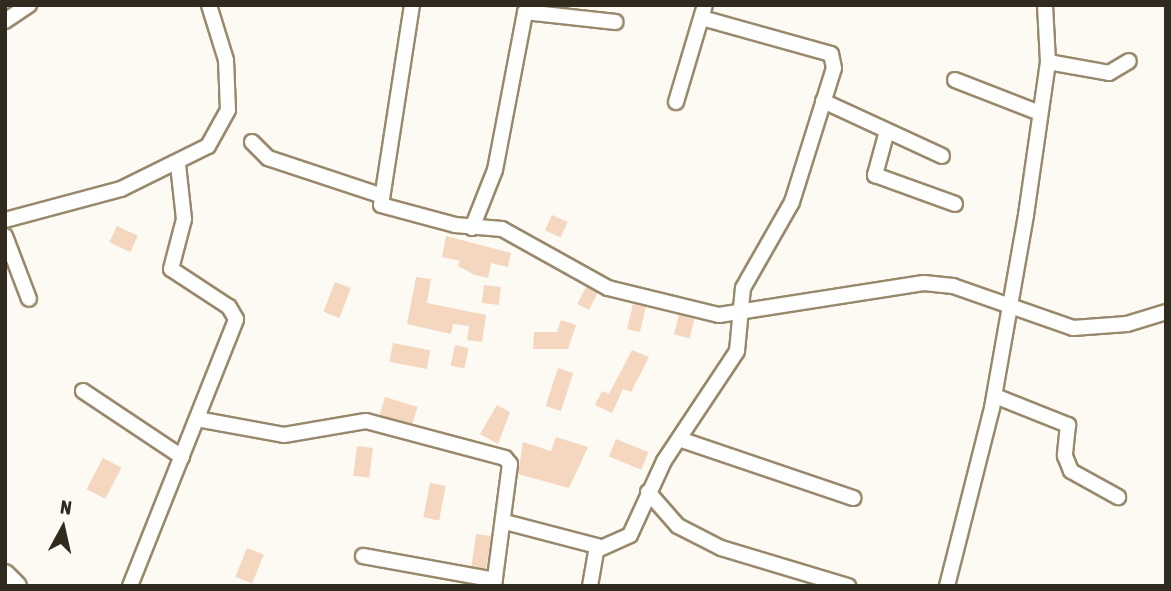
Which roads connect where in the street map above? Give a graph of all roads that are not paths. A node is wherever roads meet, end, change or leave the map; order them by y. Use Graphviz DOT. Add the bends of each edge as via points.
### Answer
graph roads {
  1 [pos="29,5"];
  2 [pos="209,5"];
  3 [pos="412,5"];
  4 [pos="1045,5"];
  5 [pos="704,12"];
  6 [pos="5,21"];
  7 [pos="615,22"];
  8 [pos="1129,61"];
  9 [pos="1048,62"];
  10 [pos="955,80"];
  11 [pos="823,101"];
  12 [pos="676,102"];
  13 [pos="1040,113"];
  14 [pos="887,131"];
  15 [pos="252,142"];
  16 [pos="942,156"];
  17 [pos="178,164"];
  18 [pos="380,195"];
  19 [pos="956,204"];
  20 [pos="5,220"];
  21 [pos="472,228"];
  22 [pos="5,236"];
  23 [pos="29,299"];
  24 [pos="1007,307"];
  25 [pos="742,311"];
  26 [pos="1166,312"];
  27 [pos="83,391"];
  28 [pos="995,396"];
  29 [pos="197,419"];
  30 [pos="682,440"];
  31 [pos="181,457"];
  32 [pos="649,492"];
  33 [pos="1118,497"];
  34 [pos="853,498"];
  35 [pos="505,522"];
  36 [pos="599,549"];
  37 [pos="363,556"];
  38 [pos="5,574"];
  39 [pos="495,583"];
  40 [pos="17,586"];
  41 [pos="130,586"];
  42 [pos="590,586"];
  43 [pos="848,586"];
  44 [pos="947,586"];
  1 -- 6 [label="street"];
  2 -- 17 [label="street" via="226,60 228,110 208,146"];
  3 -- 18 [label="street"];
  4 -- 9 [label="street"];
  5 -- 11 [label="street" via="831,54 834,68"];
  5 -- 12 [label="street"];
  7 -- 21 [label="street" via="525,12 495,170"];
  8 -- 9 [label="street" via="1109,72"];
  9 -- 13 [label="street"];
  10 -- 13 [label="street"];
  11 -- 14 [label="street"];
  11 -- 25 [label="street" via="792,202 743,288"];
  13 -- 24 [label="street"];
  14 -- 16 [label="street"];
  14 -- 19 [label="street" via="875,175"];
  15 -- 18 [label="street" via="268,158"];
  17 -- 20 [label="street" via="121,189"];
  17 -- 29 [label="street" via="184,219 171,269 229,307 236,319"];
  18 -- 21 [label="street" via="381,205 389,209"];
  21 -- 25 [label="street" via="502,229 628,295 719,315"];
  22 -- 23 [label="street"];
  24 -- 25 [label="street" via="953,286 924,283"];
  24 -- 26 [label="street" via="1098,328"];
  24 -- 28 [label="street"];
  25 -- 30 [label="street" via="737,351"];
  27 -- 31 [label="street"];
  28 -- 33 [label="street" via="1068,425 1065,456 1071,471"];
  28 -- 44 [label="street"];
  29 -- 31 [label="street"];
  29 -- 35 [label="street" via="284,435 366,421 481,449 510,464"];
  30 -- 32 [label="street"];
  30 -- 34 [label="street"];
  31 -- 41 [label="street"];
  32 -- 36 [label="street" via="630,535"];
  32 -- 43 [label="street" via="678,526 721,548"];
  35 -- 36 [label="street"];
  35 -- 39 [label="street"];
  36 -- 42 [label="street"];
  37 -- 39 [label="street"];
  38 -- 40 [label="main road"];
}
